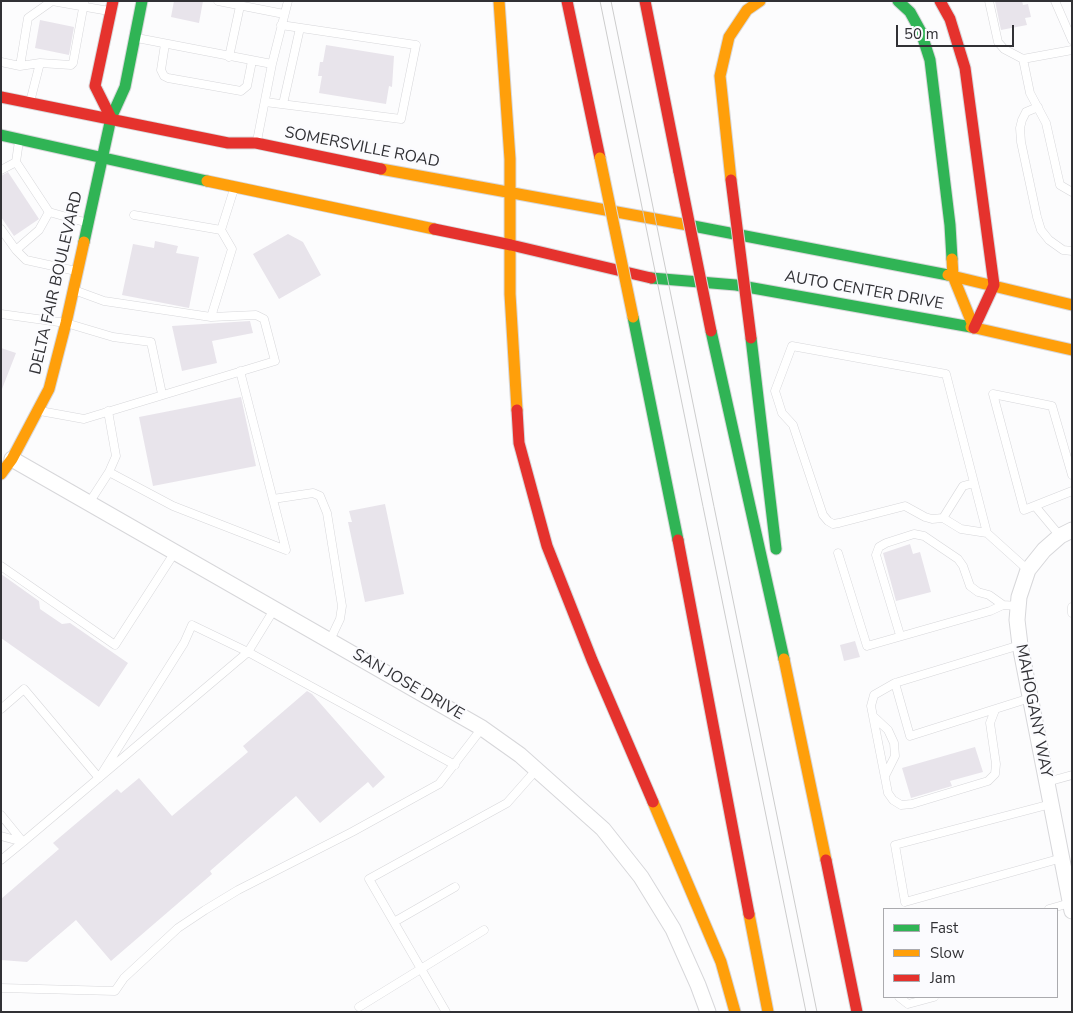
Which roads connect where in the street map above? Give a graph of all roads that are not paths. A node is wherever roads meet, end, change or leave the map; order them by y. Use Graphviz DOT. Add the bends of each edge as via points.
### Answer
graph roads {
  1 [pos="142,1"];
  2 [pos="288,1"];
  3 [pos="499,1"];
  4 [pos="567,1"];
  5 [pos="646,1"];
  6 [pos="760,1"];
  7 [pos="898,1"];
  8 [pos="940,1"];
  9 [pos="989,1"];
  10 [pos="218,2"];
  11 [pos="1055,3"];
  12 [pos="85,4"];
  13 [pos="112,6"];
  14 [pos="240,6"];
  15 [pos="284,14"];
  16 [pos="281,25"];
  17 [pos="300,28"];
  18 [pos="135,38"];
  19 [pos="1072,40"];
  20 [pos="165,44"];
  21 [pos="1072,50"];
  22 [pos="229,57"];
  23 [pos="1023,59"];
  24 [pos="252,61"];
  25 [pos="1,62"];
  26 [pos="40,63"];
  27 [pos="272,64"];
  28 [pos="20,66"];
  29 [pos="1,97"];
  30 [pos="30,102"];
  31 [pos="265,102"];
  32 [pos="283,104"];
  33 [pos="1038,107"];
  34 [pos="111,118"];
  35 [pos="1,136"];
  36 [pos="19,139"];
  37 [pos="256,143"];
  38 [pos="102,157"];
  39 [pos="16,162"];
  40 [pos="1,170"];
  41 [pos="235,187"];
  42 [pos="510,191"];
  43 [pos="1072,192"];
  44 [pos="49,212"];
  45 [pos="134,215"];
  46 [pos="88,223"];
  47 [pos="1,229"];
  48 [pos="221,230"];
  49 [pos="717,231"];
  50 [pos="510,245"];
  51 [pos="16,250"];
  52 [pos="1072,251"];
  53 [pos="77,272"];
  54 [pos="953,276"];
  55 [pos="994,285"];
  56 [pos="73,290"];
  57 [pos="1072,304"];
  58 [pos="1,314"];
  59 [pos="211,317"];
  60 [pos="66,323"];
  61 [pos="974,328"];
  62 [pos="1072,350"];
  63 [pos="240,371"];
  64 [pos="162,394"];
  65 [pos="38,410"];
  66 [pos="108,411"];
  67 [pos="12,459"];
  68 [pos="110,472"];
  69 [pos="1,474"];
  70 [pos="1072,475"];
  71 [pos="974,482"];
  72 [pos="1072,491"];
  73 [pos="273,499"];
  74 [pos="90,503"];
  75 [pos="1035,506"];
  76 [pos="943,518"];
  77 [pos="987,533"];
  78 [pos="1066,533"];
  79 [pos="175,552"];
  80 [pos="838,553"];
  81 [pos="778,564"];
  82 [pos="1,566"];
  83 [pos="1028,570"];
  84 [pos="781,593"];
  85 [pos="1010,606"];
  86 [pos="1072,607"];
  87 [pos="275,608"];
  88 [pos="1072,613"];
  89 [pos="900,635"];
  90 [pos="330,640"];
  91 [pos="1020,646"];
  92 [pos="248,652"];
  93 [pos="895,683"];
  94 [pos="1030,698"];
  95 [pos="1,709"];
  96 [pos="995,710"];
  97 [pos="874,718"];
  98 [pos="798,721"];
  99 [pos="482,728"];
  100 [pos="455,765"];
  101 [pos="537,768"];
  102 [pos="1072,775"];
  103 [pos="885,776"];
  104 [pos="99,778"];
  105 [pos="1047,782"];
  106 [pos="1051,804"];
  107 [pos="1,815"];
  108 [pos="1,836"];
  109 [pos="23,842"];
  110 [pos="1062,858"];
  111 [pos="1,860"];
  112 [pos="455,887"];
  113 [pos="1071,907"];
  114 [pos="1058,908"];
  115 [pos="394,922"];
  116 [pos="484,930"];
  117 [pos="421,969"];
  118 [pos="1,988"];
  119 [pos="900,998"];
  120 [pos="930,998"];
  121 [pos="359,1007"];
  122 [pos="446,1012"];
  123 [pos="708,1012"];
  124 [pos="735,1012"];
  125 [pos="768,1012"];
  126 [pos="857,1012"];
  1 -- 18 [label="main road, DELTA FAIR BOULEVARD"];
  2 -- 15 [label="lane"];
  3 -- 42 [label="main road"];
  4 -- 125 [label="main road, bridge" via="679,546"];
  5 -- 98 [label="main road, bridge" via="711,331"];
  6 -- 81 [label="main road, bridge" via="747,10 730,37 720,76"];
  7 -- 54 [label="main road" via="910,12 921,32 930,60"];
  8 -- 55 [label="main road" via="950,19 966,68"];
  9 -- 23 [label="lane" via="998,42"];
  10 -- 14 [label="lane"];
  11 -- 19 [label="lane"];
  12 -- 13 [label="lane"];
  12 -- 26 [label="lane" via="73,63"];
  12 -- 28 [label="lane" via="52,2 28,18"];
  13 -- 34 [label="main road" via="95,86"];
  14 -- 15 [label="lane"];
  14 -- 22 [label="lane"];
  15 -- 16 [label="lane"];
  16 -- 17 [label="lane"];
  16 -- 27 [label="lane"];
  17 -- 32 [label="lane"];
  17 -- 32 [label="lane" via="416,45 401,119"];
  18 -- 20 [label="lane"];
  18 -- 34 [label="main road, DELTA FAIR BOULEVARD" via="125,86"];
  20 -- 22 [label="lane"];
  20 -- 24 [label="lane" via="161,66 164,76 229,90 246,88"];
  21 -- 23 [label="lane"];
  22 -- 24 [label="lane"];
  23 -- 33 [label="lane" via="1030,93"];
  24 -- 27 [label="lane"];
  25 -- 28 [label="lane"];
  26 -- 28 [label="lane"];
  26 -- 30 [label="lane"];
  27 -- 31 [label="lane"];
  29 -- 30 [label="main road, SOMERSVILLE ROAD"];
  30 -- 34 [label="main road, SOMERSVILLE ROAD"];
  31 -- 32 [label="lane"];
  31 -- 37 [label="lane"];
  33 -- 43 [label="lane" via="1046,123 1060,185"];
  33 -- 52 [label="lane" via="1026,112 1020,128 1037,217 1049,240 1063,250"];
  34 -- 37 [label="main road, SOMERSVILLE ROAD" via="228,142"];
  34 -- 38 [label="main road, DELTA FAIR BOULEVARD"];
  35 -- 36 [label="main road"];
  36 -- 38 [label="main road"];
  36 -- 39 [label="lane"];
  37 -- 42 [label="main road, SOMERSVILLE ROAD"];
  38 -- 41 [label="main road"];
  38 -- 46 [label="main road, DELTA FAIR BOULEVARD"];
  39 -- 40 [label="lane"];
  39 -- 44 [label="lane"];
  41 -- 48 [label="lane"];
  41 -- 50 [label="main road"];
  42 -- 49 [label="main road, SOMERSVILLE ROAD"];
  42 -- 50 [label="main road"];
  44 -- 46 [label="lane"];
  44 -- 51 [label="lane" via="39,230"];
  45 -- 48 [label="lane"];
  46 -- 53 [label="main road, DELTA FAIR BOULEVARD"];
  47 -- 51 [label="lane"];
  48 -- 59 [label="lane" via="232,248"];
  49 -- 54 [label="main road, AUTO CENTER DRIVE"];
  50 -- 61 [label="main road, AUTO CENTER DRIVE" via="648,278 736,285"];
  50 -- 124 [label="main road" via="519,443 547,546 721,962"];
  51 -- 53 [label="lane" via="26,260"];
  53 -- 56 [label="main road, DELTA FAIR BOULEVARD"];
  54 -- 55 [label="main road, AUTO CENTER DRIVE"];
  54 -- 61 [label="main road"];
  55 -- 57 [label="main road, AUTO CENTER DRIVE"];
  55 -- 61 [label="main road"];
  56 -- 59 [label="lane" via="104,301"];
  56 -- 60 [label="main road, DELTA FAIR BOULEVARD"];
  58 -- 60 [label="lane"];
  59 -- 63 [label="lane" via="256,315 264,319 275,361"];
  60 -- 64 [label="lane" via="113,337 151,342"];
  60 -- 65 [label="main road, DELTA FAIR BOULEVARD" via="49,389"];
  61 -- 62 [label="main road, AUTO CENTER DRIVE"];
  63 -- 64 [label="lane"];
  63 -- 73 [label="lane"];
  64 -- 66 [label="lane"];
  65 -- 66 [label="lane" via="84,419"];
  65 -- 67 [label="main road, DELTA FAIR BOULEVARD"];
  66 -- 68 [label="lane" via="116,456"];
  67 -- 69 [label="main road, DELTA FAIR BOULEVARD"];
  67 -- 74 [label="street, SAN JOSE DRIVE"];
  68 -- 73 [label="lane" via="173,506 286,550"];
  68 -- 74 [label="lane"];
  70 -- 75 [label="lane" via="1052,406 993,394 1024,510"];
  71 -- 76 [label="lane" via="963,486"];
  71 -- 76 [label="lane" via="946,374 792,346 775,391 782,413 793,425 828,521 839,523 905,506 925,517"];
  71 -- 77 [label="lane"];
  72 -- 75 [label="lane"];
  73 -- 90 [label="lane" via="313,493 320,496 327,513 342,606 340,620"];
  74 -- 79 [label="street, SAN JOSE DRIVE"];
  75 -- 78 [label="lane"];
  76 -- 77 [label="lane" via="961,529"];
  77 -- 83 [label="lane"];
  78 -- 83 [label="street, MAHOGANY WAY" via="1044,550"];
  79 -- 82 [label="lane" via="115,645"];
  79 -- 87 [label="street, SAN JOSE DRIVE"];
  80 -- 89 [label="lane" via="867,646"];
  83 -- 85 [label="street, MAHOGANY WAY" via="1019,597"];
  84 -- 98 [label="main road"];
  85 -- 89 [label="lane"];
  85 -- 89 [label="lane" via="978,592 970,586 958,559 924,536 914,534 886,543 879,547 876,555"];
  85 -- 91 [label="street, MAHOGANY WAY" via="1017,620"];
  86 -- 88 [label="lane"];
  87 -- 90 [label="street, SAN JOSE DRIVE"];
  87 -- 92 [label="lane"];
  90 -- 99 [label="street, SAN JOSE DRIVE"];
  91 -- 93 [label="lane"];
  91 -- 94 [label="street, MAHOGANY WAY"];
  92 -- 100 [label="lane"];
  92 -- 104 [label="lane"];
  92 -- 104 [label="lane" via="192,625 184,643"];
  93 -- 96 [label="lane" via="910,736"];
  93 -- 97 [label="lane" via="874,695 871,706"];
  94 -- 96 [label="lane"];
  94 -- 105 [label="street, MAHOGANY WAY"];
  95 -- 104 [label="lane" via="24,689"];
  96 -- 103 [label="lane" via="990,723 996,764 995,774 988,781 902,805 888,793"];
  97 -- 103 [label="lane"];
  97 -- 103 [label="lane" via="888,730 894,743 894,756"];
  98 -- 126 [label="main road"];
  99 -- 100 [label="lane"];
  99 -- 101 [label="street, SAN JOSE DRIVE"];
  100 -- 118 [label="lane" via="439,784 238,890 185,923 114,991"];
  101 -- 115 [label="lane" via="507,803 369,879"];
  101 -- 123 [label="street, SAN JOSE DRIVE" via="603,829 641,877 673,929"];
  102 -- 105 [label="lane"];
  104 -- 109 [label="lane"];
  105 -- 106 [label="street, MAHOGANY WAY"];
  106 -- 110 [label="street, MAHOGANY WAY"];
  106 -- 110 [label="lane" via="895,845 905,902"];
  107 -- 109 [label="lane"];
  108 -- 109 [label="lane"];
  109 -- 111 [label="lane"];
  110 -- 113 [label="street, MAHOGANY WAY"];
  112 -- 115 [label="lane"];
  113 -- 114 [label="lane"];
  115 -- 117 [label="lane"];
  116 -- 117 [label="lane"];
  117 -- 121 [label="lane"];
  117 -- 122 [label="lane"];
  119 -- 120 [label="lane" via="908,1004"];
}
